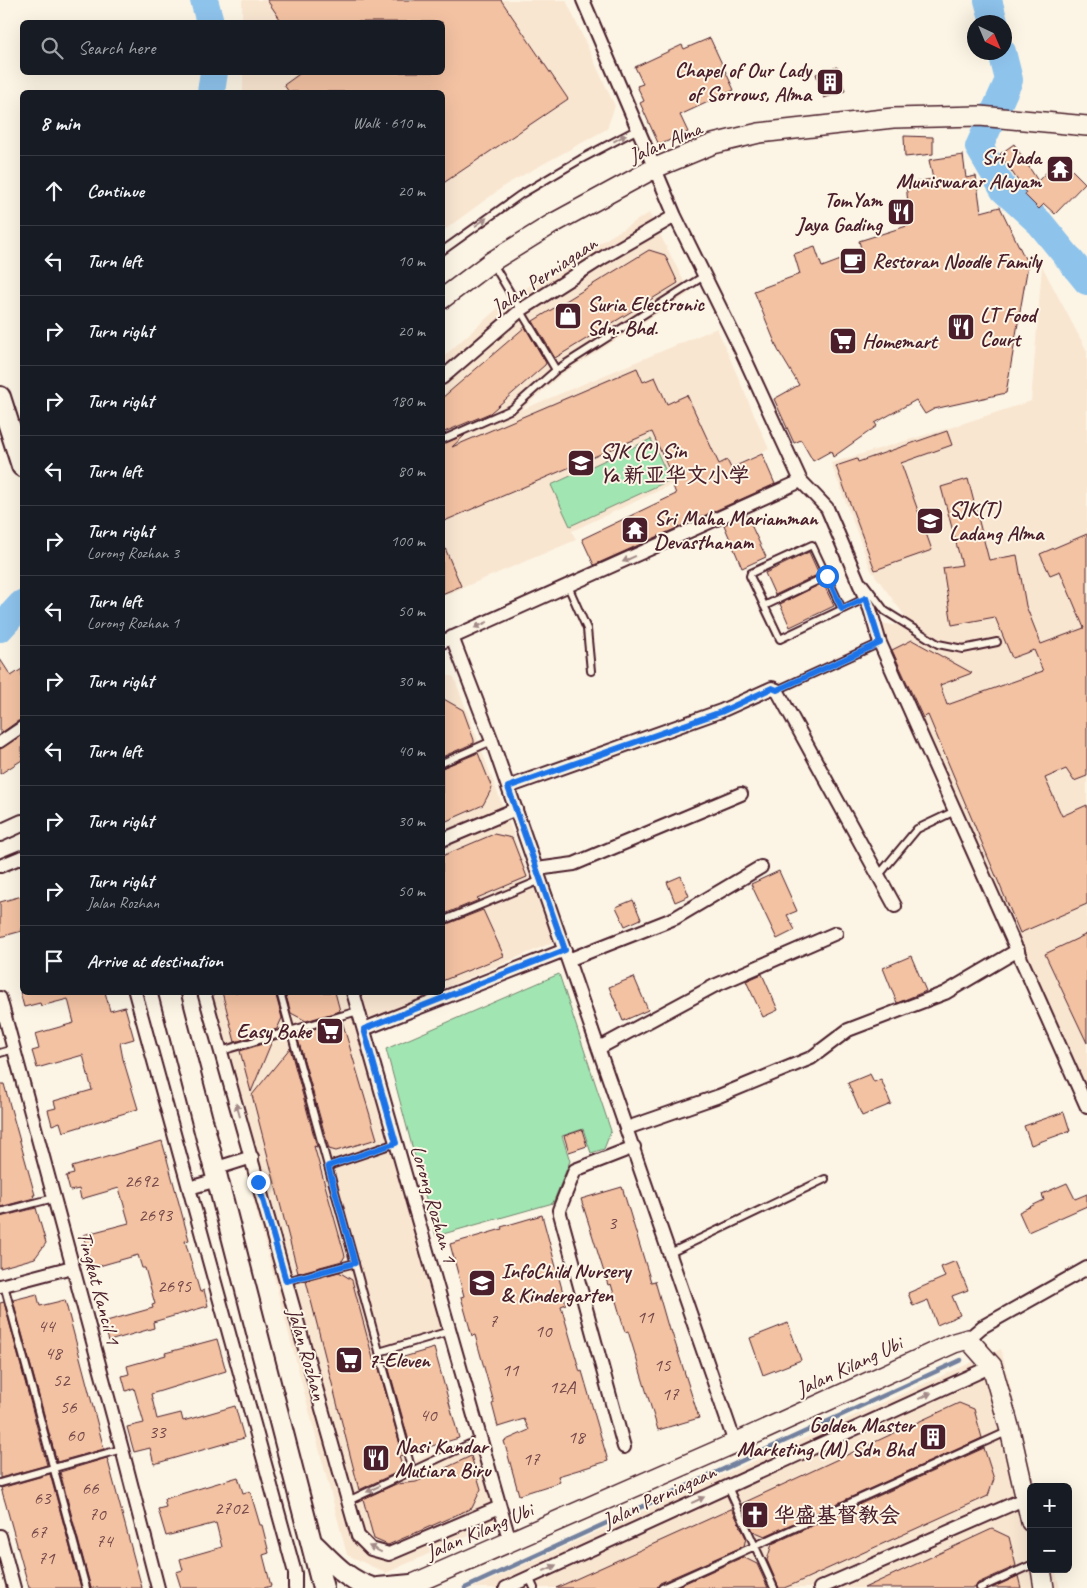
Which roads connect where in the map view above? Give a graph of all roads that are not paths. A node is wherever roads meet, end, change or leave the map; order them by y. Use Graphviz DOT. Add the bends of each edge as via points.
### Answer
graph roads {
  1 [pos="583,0"];
  2 [pos="1087,126"];
  3 [pos="638,129"];
  4 [pos="655,168"];
  5 [pos="675,216"];
  6 [pos="445,249"];
  7 [pos="491,262"];
  8 [pos="704,276"];
  9 [pos="445,297"];
  10 [pos="521,310"];
  11 [pos="556,370"];
  12 [pos="445,375"];
  13 [pos="0,397"];
  14 [pos="445,439"];
  15 [pos="20,460"];
  16 [pos="801,481"];
  17 [pos="854,570"];
  18 [pos="827,576"];
  19 [pos="568,586"];
  20 [pos="866,598"];
  21 [pos="764,606"];
  22 [pos="842,609"];
  23 [pos="447,640"];
  24 [pos="997,642"];
  25 [pos="880,643"];
  26 [pos="591,671"];
  27 [pos="777,690"];
  28 [pos="20,728"];
  29 [pos="492,741"];
  30 [pos="0,742"];
  31 [pos="445,762"];
  32 [pos="508,787"];
  33 [pos="741,794"];
  34 [pos="516,809"];
  35 [pos="956,811"];
  36 [pos="20,824"];
  37 [pos="0,833"];
  38 [pos="445,839"];
  39 [pos="20,858"];
  40 [pos="0,866"];
  41 [pos="761,867"];
  42 [pos="539,874"];
  43 [pos="878,875"];
  44 [pos="895,906"];
  45 [pos="445,920"];
  46 [pos="836,933"];
  47 [pos="1018,950"];
  48 [pos="567,955"];
  49 [pos="136,995"];
  50 [pos="170,995"];
  51 [pos="205,995"];
  52 [pos="281,995"];
  53 [pos="354,995"];
  54 [pos="0,998"];
  55 [pos="358,1011"];
  56 [pos="364,1029"];
  57 [pos="290,1030"];
  58 [pos="599,1048"];
  59 [pos="14,1049"];
  60 [pos="221,1051"];
  61 [pos="0,1053"];
  62 [pos="1087,1107"];
  63 [pos="627,1128"];
  64 [pos="396,1143"];
  65 [pos="634,1148"];
  66 [pos="252,1157"];
  67 [pos="328,1166"];
  68 [pos="216,1174"];
  69 [pos="825,1179"];
  70 [pos="189,1188"];
  71 [pos="54,1198"];
  72 [pos="0,1212"];
  73 [pos="670,1253"];
  74 [pos="355,1263"];
  75 [pos="72,1267"];
  76 [pos="1087,1268"];
  77 [pos="286,1281"];
  78 [pos="2,1285"];
  79 [pos="450,1331"];
  80 [pos="968,1339"];
  81 [pos="379,1352"];
  82 [pos="992,1366"];
  83 [pos="1010,1430"];
  84 [pos="480,1439"];
  85 [pos="735,1444"];
  86 [pos="624,1447"];
  87 [pos="122,1448"];
  88 [pos="53,1468"];
  89 [pos="412,1471"];
  90 [pos="0,1483"];
  91 [pos="728,1487"];
  92 [pos="1026,1498"];
  93 [pos="348,1501"];
  94 [pos="1027,1503"];
  95 [pos="500,1508"];
  96 [pos="0,1536"];
  97 [pos="510,1542"];
  98 [pos="312,1543"];
  99 [pos="755,1546"];
  100 [pos="1027,1568"];
  101 [pos="1042,1573"];
  102 [pos="531,1583"];
  103 [pos="408,1587"];
  104 [pos="14,1588"];
  105 [pos="86,1588"];
  106 [pos="158,1588"];
  107 [pos="295,1588"];
  108 [pos="323,1588"];
  109 [pos="372,1588"];
  110 [pos="378,1588"];
  111 [pos="506,1588"];
  112 [pos="662,1588"];
  113 [pos="774,1588"];
  114 [pos="820,1588"];
  115 [pos="980,1588"];
  116 [pos="1044,1588"];
  1 -- 3 [label="street"];
  2 -- 4 [label="main road, Jalan Alma" via="980,116 893,118 759,134 713,144"];
  3 -- 4 [label="street"];
  6 -- 3 [label="lane, one-way" via="520,195"];
  4 -- 5 [label="street"];
  4 -- 7 [label="main road, Jalan Alma" via="552,224"];
  5 -- 8 [label="street"];
  5 -- 10 [label="street, Jalan Perniagaan"];
  7 -- 9 [label="main road, Jalan Alma"];
  7 -- 10 [label="lane"];
  8 -- 11 [label="lane"];
  8 -- 16 [label="street"];
  10 -- 11 [label="lane"];
  10 -- 12 [label="street, Jalan Perniagaan"];
  11 -- 14 [label="lane" via="512,410"];
  13 -- 15 [label="main road"];
  16 -- 17 [label="street" via="827,508"];
  16 -- 19 [label="street, one-way"];
  17 -- 20 [label="street"];
  17 -- 24 [label="lane" via="885,611 938,644 963,649"];
  18 -- 21 [label="lane"];
  18 -- 21 [label="lane" via="812,545 751,573"];
  18 -- 22 [label="lane"];
  19 -- 23 [label="street, one-way"];
  19 -- 26 [label="lane" via="587,629"];
  20 -- 22 [label="lane"];
  20 -- 25 [label="street"];
  21 -- 22 [label="lane" via="780,639"];
  23 -- 29 [label="street"];
  25 -- 27 [label="lane"];
  25 -- 35 [label="street"];
  27 -- 32 [label="street" via="772,688 721,712"];
  27 -- 43 [label="street"];
  28 -- 30 [label="street"];
  29 -- 31 [label="lane"];
  29 -- 32 [label="street"];
  32 -- 34 [label="street"];
  33 -- 42 [label="street" via="574,864"];
  34 -- 38 [label="street"];
  34 -- 42 [label="street"];
  35 -- 43 [label="lane" via="917,829"];
  35 -- 47 [label="street"];
  36 -- 37 [label="street"];
  39 -- 40 [label="street"];
  41 -- 48 [label="street" via="675,918"];
  42 -- 45 [label="lane"];
  42 -- 48 [label="street"];
  43 -- 44 [label="street"];
  46 -- 58 [label="street" via="714,986"];
  47 -- 62 [label="street"];
  47 -- 63 [label="street" via="945,993 848,1030 811,1058 719,1096"];
  48 -- 56 [label="street"];
  48 -- 58 [label="street"];
  49 -- 70 [label="street"];
  50 -- 68 [label="main road, Jalan Rozhan"];
  51 -- 60 [label="street, Jalan Rozhan"];
  52 -- 57 [label="lane"];
  53 -- 55 [label="street, Lorong Rozhan 1"];
  54 -- 59 [label="street, Tingkat Kancil 1"];
  55 -- 56 [label="street, Lorong Rozhan 1"];
  55 -- 57 [label="lane"];
  56 -- 64 [label="street, Lorong Rozhan 1"];
  57 -- 60 [label="lane"];
  57 -- 67 [label="lane"];
  58 -- 63 [label="street"];
  59 -- 61 [label="lane"];
  59 -- 71 [label="street, Tingkat Kancil 1"];
  66 -- 60 [label="street, Jalan Rozhan, one-way"];
  63 -- 65 [label="street"];
  64 -- 67 [label="lane"];
  64 -- 79 [label="street, Lorong Rozhan 1"];
  65 -- 73 [label="street"];
  65 -- 86 [label="street" via="575,1170 559,1210"];
  66 -- 68 [label="street"];
  66 -- 77 [label="street, Jalan Rozhan"];
  67 -- 74 [label="lane"];
  68 -- 70 [label="street"];
  68 -- 98 [label="main road, Jalan Rozhan"];
  69 -- 73 [label="lane"];
  70 -- 107 [label="street" via="295,1573"];
  71 -- 72 [label="lane"];
  71 -- 75 [label="street, Tingkat Kancil 1"];
  73 -- 85 [label="street"];
  74 -- 77 [label="lane"];
  74 -- 81 [label="lane"];
  75 -- 78 [label="street"];
  75 -- 87 [label="street, Tingkat Kancil 1"];
  76 -- 80 [label="street" via="982,1327"];
  77 -- 93 [label="street, Jalan Rozhan"];
  78 -- 88 [label="lane"];
  79 -- 81 [label="lane"];
  79 -- 84 [label="street, Lorong Rozhan 1"];
  80 -- 82 [label="main road"];
  80 -- 85 [label="main road, Jalan Kilang Ubi"];
  81 -- 89 [label="lane"];
  82 -- 83 [label="main road"];
  91 -- 82 [label="street, Jalan Perniagaan, one-way"];
  83 -- 92 [label="main road"];
  83 -- 99 [label="lane"];
  84 -- 89 [label="lane"];
  84 -- 95 [label="street, Lorong Rozhan 1"];
  85 -- 97 [label="main road, Jalan Kilang Ubi"];
  87 -- 88 [label="lane"];
  87 -- 106 [label="street, Tingkat Kancil 1"];
  88 -- 90 [label="lane"];
  88 -- 105 [label="lane"];
  89 -- 93 [label="lane, one-way"];
  91 -- 99 [label="lane"];
  102 -- 91 [label="street, Jalan Perniagaan, one-way"];
  92 -- 94 [label="main road"];
  92 -- 114 [label="street"];
  95 -- 93 [label="street, Jalan Rozhan, one-way" via="389,1554 371,1549 358,1536"];
  95 -- 97 [label="street, Lorong Rozhan 1"];
  96 -- 104 [label="street"];
  97 -- 103 [label="main road, Jalan Kilang Ubi"];
  98 -- 108 [label="main road, Jalan Rozhan"];
  98 -- 109 [label="main road" via="350,1578"];
  99 -- 112 [label="lane"];
  99 -- 113 [label="lane"];
  100 -- 115 [label="lane"];
  101 -- 116 [label="main road"];
  102 -- 111 [label="street, Jalan Perniagaan"];
  103 -- 110 [label="main road"];
}
